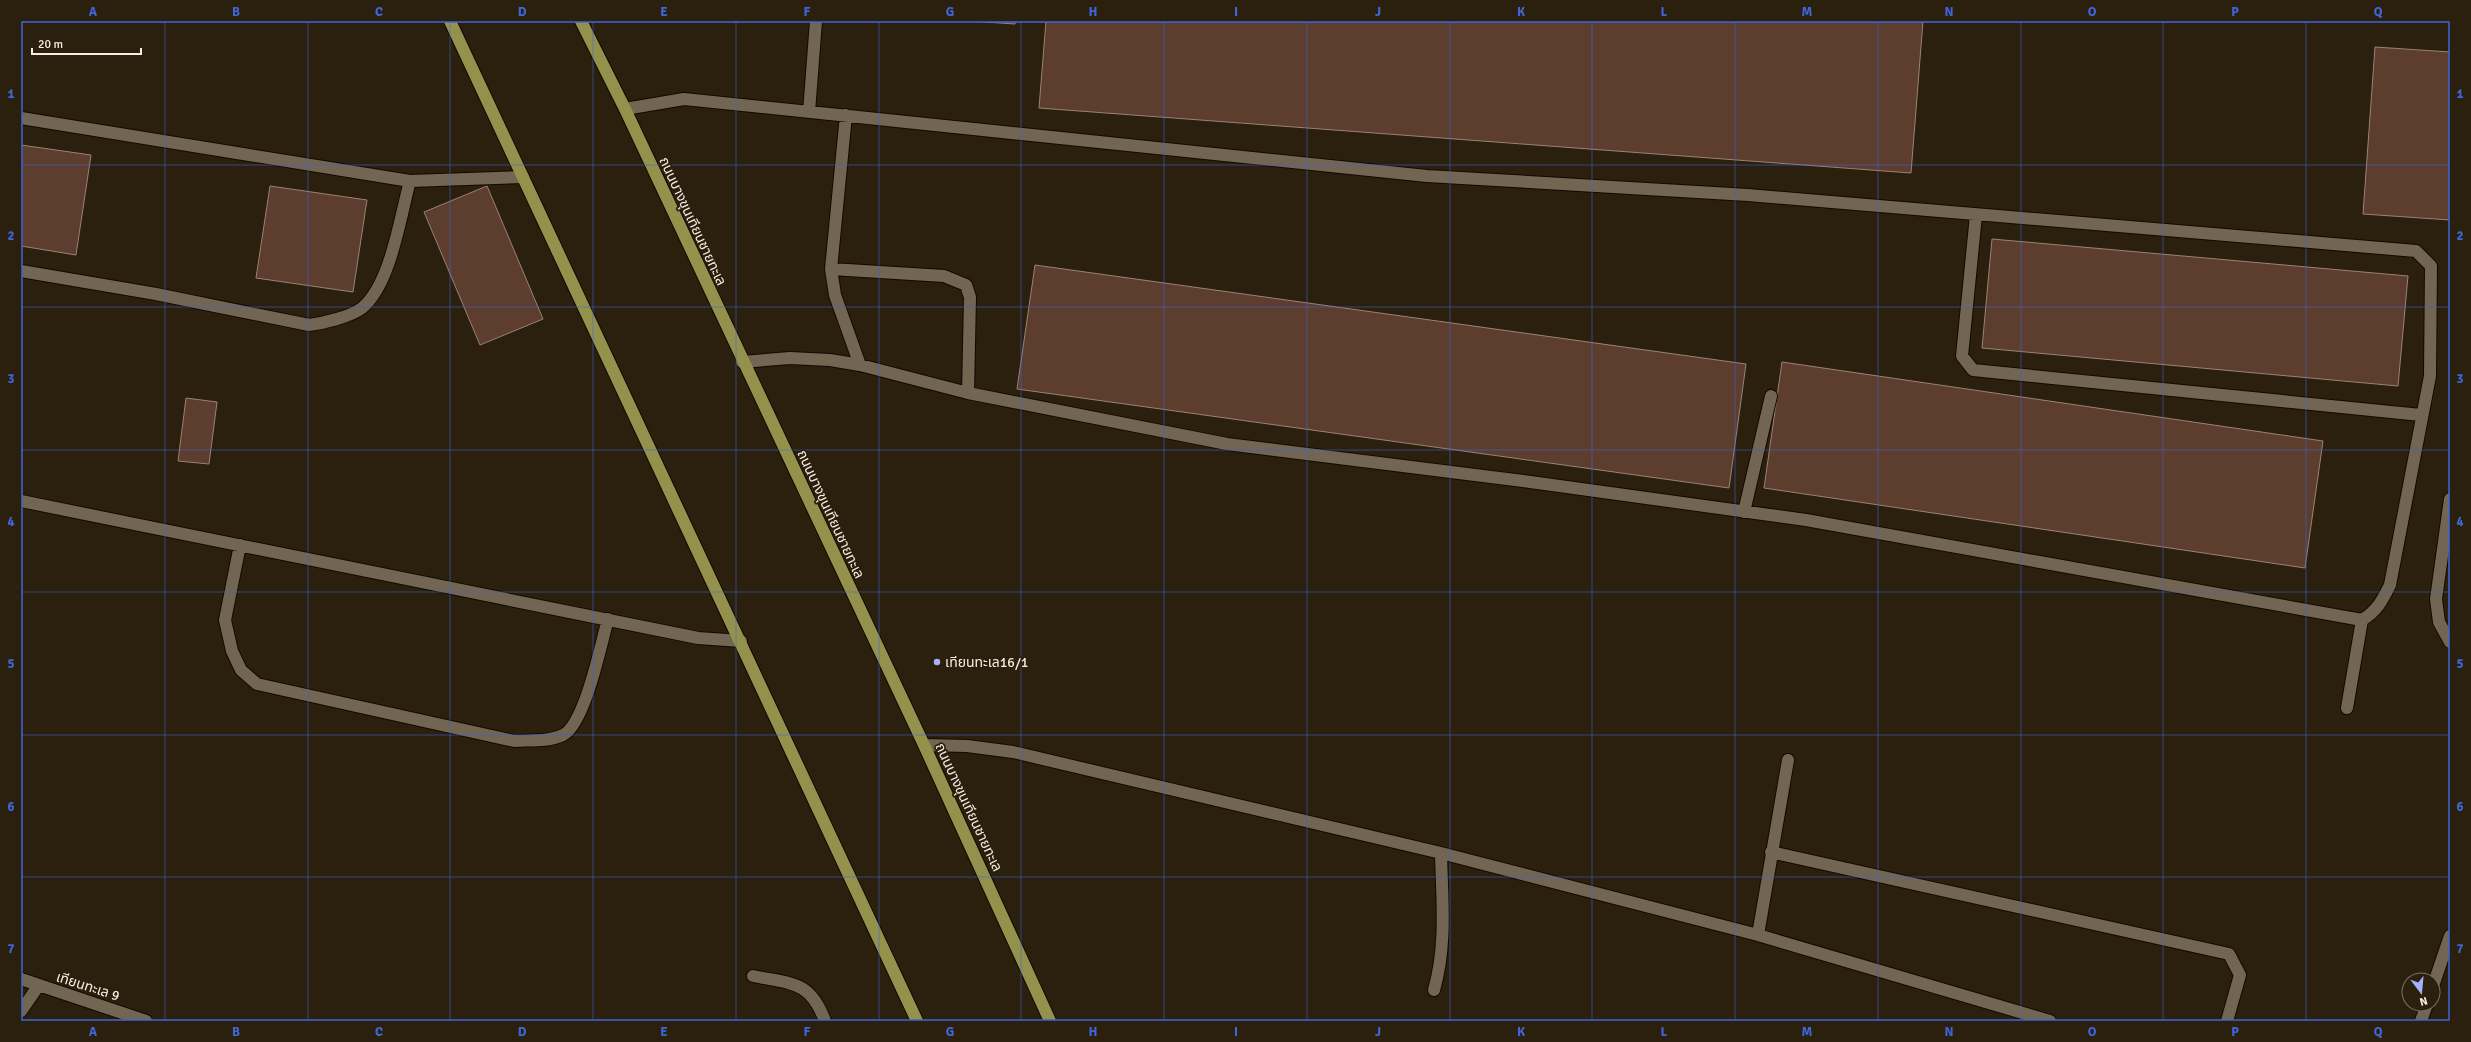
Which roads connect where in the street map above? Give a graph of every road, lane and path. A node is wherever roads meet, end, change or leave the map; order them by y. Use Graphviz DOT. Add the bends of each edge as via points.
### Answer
graph roads {
  1 [pos="450,21"];
  2 [pos="581,21"];
  3 [pos="816,21"];
  4 [pos="625,110"];
  5 [pos="810,112"];
  6 [pos="846,115"];
  7 [pos="21,118"];
  8 [pos="523,177"];
  9 [pos="410,181"];
  10 [pos="1976,214"];
  11 [pos="831,269"];
  12 [pos="21,270"];
  13 [pos="742,362"];
  14 [pos="860,365"];
  15 [pos="968,393"];
  16 [pos="1771,396"];
  17 [pos="2421,414"];
  18 [pos="2450,499"];
  19 [pos="21,501"];
  20 [pos="1744,512"];
  21 [pos="240,545"];
  22 [pos="608,619"];
  23 [pos="2362,620"];
  24 [pos="740,641"];
  25 [pos="2450,642"];
  26 [pos="2347,708"];
  27 [pos="924,746"];
  28 [pos="1788,760"];
  29 [pos="1771,852"];
  30 [pos="1441,853"];
  31 [pos="1758,935"];
  32 [pos="2450,936"];
  33 [pos="2438,972"];
  34 [pos="754,976"];
  35 [pos="21,979"];
  36 [pos="39,985"];
  37 [pos="1434,990"];
  38 [pos="21,1011"];
  39 [pos="146,1021"];
  40 [pos="825,1021"];
  41 [pos="917,1021"];
  42 [pos="1050,1021"];
  43 [pos="2050,1021"];
  44 [pos="2227,1021"];
  1 -- 8 [label="main road"];
  2 -- 4 [label="main road, ถนนบางขุนเทียนชายทะเล"];
  3 -- 5 [label="street"];
  4 -- 5 [label="street" via="684,99"];
  4 -- 13 [label="main road, ถนนบางขุนเทียนชายทะเล"];
  5 -- 6 [label="street"];
  6 -- 10 [label="street" via="1427,176 1748,196"];
  6 -- 11 [label="street"];
  7 -- 9 [label="street"];
  8 -- 9 [label="street"];
  8 -- 24 [label="main road"];
  9 -- 12 [label="street" via="384,279 361,308 329,322 309,325"];
  10 -- 17 [label="street" via="1962,356 1973,370"];
  10 -- 17 [label="street" via="2416,251 2431,266 2430,376"];
  11 -- 14 [label="street" via="835,295"];
  11 -- 15 [label="street" via="944,276 966,285 970,297"];
  13 -- 14 [label="street" via="790,358"];
  13 -- 27 [label="main road, ถนนบางขุนเทียนชายทะเล"];
  14 -- 15 [label="street"];
  15 -- 20 [label="street" via="1227,444"];
  16 -- 20 [label="street"];
  17 -- 23 [label="street" via="2390,585 2381,604"];
  18 -- 25 [label="street" via="2436,599 2439,622"];
  19 -- 21 [label="street"];
  20 -- 23 [label="street" via="1806,520"];
  21 -- 22 [label="street"];
  21 -- 22 [label="street" via="225,620 232,651 241,670 257,684 514,741 551,739 565,734 581,714"];
  22 -- 24 [label="street" via="698,638"];
  23 -- 26 [label="street"];
  24 -- 41 [label="main road"];
  27 -- 30 [label="street" via="967,746 1013,752"];
  27 -- 42 [label="main road, ถนนบางขุนเทียนชายทะเล"];
  28 -- 29 [label="street"];
  29 -- 31 [label="street"];
  29 -- 44 [label="street" via="2229,954 2240,975"];
  30 -- 31 [label="street"];
  30 -- 37 [label="street" via="1443,945 1441,966"];
  31 -- 43 [label="street"];
  32 -- 33 [label="street"];
  34 -- 40 [label="street" via="802,987 818,1002"];
  35 -- 36 [label="street, เทียนทะเล 9"];
  36 -- 38 [label="street"];
  36 -- 39 [label="street, เทียนทะเล 9"];
}
